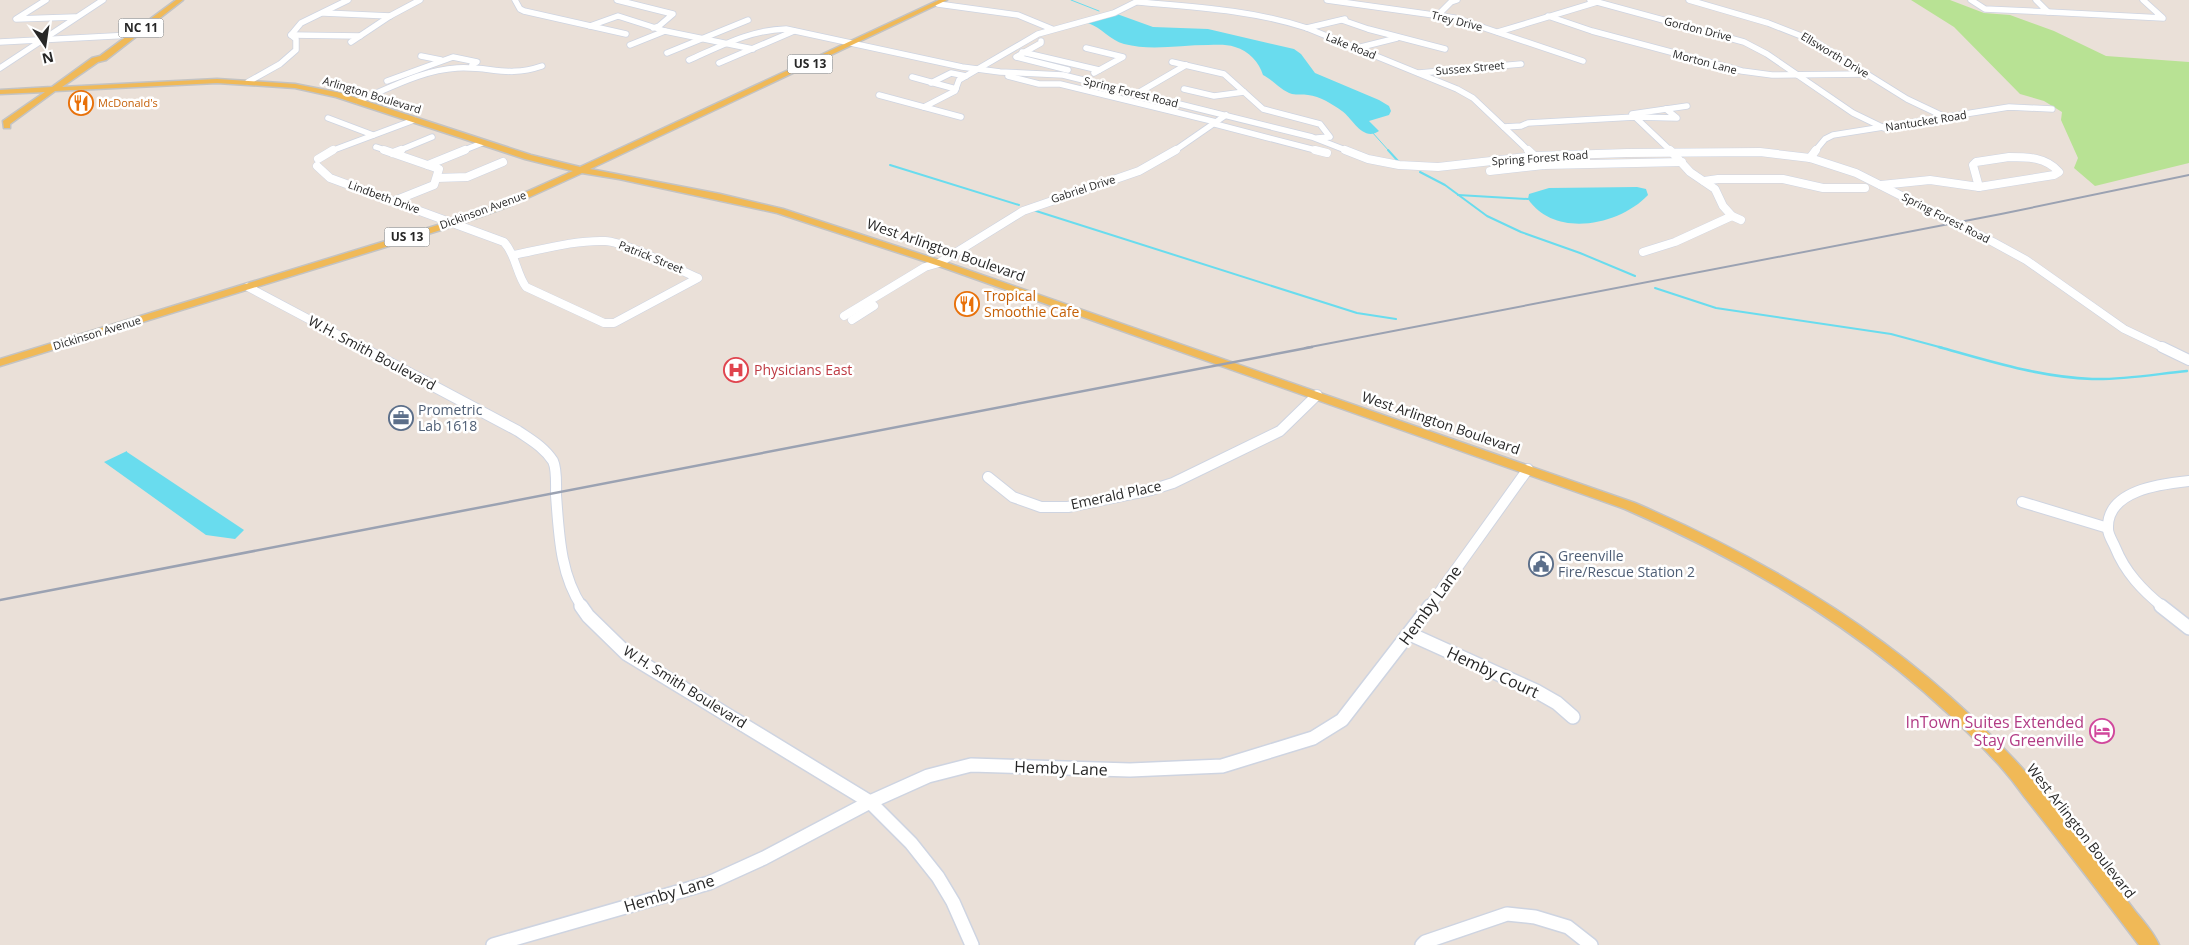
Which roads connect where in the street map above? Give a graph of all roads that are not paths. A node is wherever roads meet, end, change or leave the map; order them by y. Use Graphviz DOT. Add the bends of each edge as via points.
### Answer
graph roads {
  1 [pos="46,0"];
  2 [pos="103,0"];
  3 [pos="180,0"];
  4 [pos="348,0"];
  5 [pos="420,0"];
  6 [pos="515,0"];
  7 [pos="617,0"];
  8 [pos="1327,0"];
  9 [pos="1457,0"];
  10 [pos="1590,0"];
  11 [pos="1689,0"];
  12 [pos="1971,0"];
  13 [pos="2036,0"];
  14 [pos="2143,0"];
  15 [pos="1139,1"];
  16 [pos="941,2"];
  17 [pos="1363,2"];
  18 [pos="1597,2"];
  19 [pos="1354,12"];
  20 [pos="2048,12"];
  21 [pos="321,13"];
  22 [pos="1438,15"];
  23 [pos="390,16"];
  24 [pos="1548,16"];
  25 [pos="78,17"];
  26 [pos="748,20"];
  27 [pos="1067,25"];
  28 [pos="590,26"];
  29 [pos="653,28"];
  30 [pos="1307,28"];
  31 [pos="1052,29"];
  32 [pos="665,31"];
  33 [pos="795,31"];
  34 [pos="1498,32"];
  35 [pos="626,34"];
  36 [pos="132,35"];
  37 [pos="291,35"];
  38 [pos="360,36"];
  39 [pos="1402,37"];
  40 [pos="706,38"];
  41 [pos="1031,38"];
  42 [pos="43,39"];
  43 [pos="1041,41"];
  44 [pos="0,42"];
  45 [pos="351,42"];
  46 [pos="728,43"];
  47 [pos="854,43"];
  48 [pos="630,45"];
  49 [pos="1086,48"];
  50 [pos="1357,48"];
  51 [pos="752,49"];
  52 [pos="1445,49"];
  53 [pos="1011,50"];
  54 [pos="668,53"];
  55 [pos="1024,53"];
  56 [pos="421,56"];
  57 [pos="103,58"];
  58 [pos="689,60"];
  59 [pos="442,61"];
  60 [pos="1583,61"];
  61 [pos="1172,62"];
  62 [pos="719,63"];
  63 [pos="1521,64"];
  64 [pos="1186,65"];
  65 [pos="1,66"];
  66 [pos="542,66"];
  67 [pos="467,68"];
  68 [pos="977,69"];
  69 [pos="1099,70"];
  70 [pos="412,71"];
  71 [pos="1006,72"];
  72 [pos="424,74"];
  73 [pos="1418,74"];
  74 [pos="1867,74"];
  75 [pos="1089,75"];
  76 [pos="966,76"];
  77 [pos="1799,76"];
  78 [pos="912,78"];
  79 [pos="1081,80"];
  80 [pos="386,81"];
  81 [pos="248,82"];
  82 [pos="931,83"];
  83 [pos="67,88"];
  84 [pos="1116,88"];
  85 [pos="54,89"];
  86 [pos="956,89"];
  87 [pos="1184,89"];
  88 [pos="0,92"];
  89 [pos="1244,92"];
  90 [pos="1138,93"];
  91 [pos="879,95"];
  92 [pos="1104,95"];
  93 [pos="358,101"];
  94 [pos="1686,106"];
  95 [pos="924,107"];
  96 [pos="1666,109"];
  97 [pos="2052,109"];
  98 [pos="1226,115"];
  99 [pos="961,117"];
  100 [pos="1636,117"];
  101 [pos="1945,117"];
  102 [pos="328,118"];
  103 [pos="414,120"];
  104 [pos="1216,123"];
  105 [pos="7,126"];
  106 [pos="1504,127"];
  107 [pos="1884,128"];
  108 [pos="0,131"];
  109 [pos="1288,131"];
  110 [pos="373,135"];
  111 [pos="432,137"];
  112 [pos="1316,139"];
  113 [pos="1276,140"];
  114 [pos="482,143"];
  115 [pos="376,147"];
  116 [pos="392,153"];
  117 [pos="1328,153"];
  118 [pos="1674,153"];
  119 [pos="1536,156"];
  120 [pos="1810,158"];
  121 [pos="503,162"];
  122 [pos="1682,162"];
  123 [pos="428,165"];
  124 [pos="1544,166"];
  125 [pos="581,170"];
  126 [pos="1490,171"];
  127 [pos="437,178"];
  128 [pos="1704,181"];
  129 [pos="1881,185"];
  130 [pos="1978,187"];
  131 [pos="1865,188"];
  132 [pos="394,201"];
  133 [pos="1732,216"];
  134 [pos="1741,220"];
  135 [pos="454,223"];
  136 [pos="1643,252"];
  137 [pos="514,255"];
  138 [pos="939,262"];
  139 [pos="248,287"];
  140 [pos="848,318"];
  141 [pos="2189,360"];
  142 [pos="0,363"];
  143 [pos="1317,395"];
  144 [pos="1528,469"];
  145 [pos="988,477"];
  146 [pos="2189,480"];
  147 [pos="2022,502"];
  148 [pos="2108,528"];
  149 [pos="2189,628"];
  150 [pos="1410,634"];
  151 [pos="1573,717"];
  152 [pos="870,802"];
  153 [pos="493,945"];
  154 [pos="972,945"];
  155 [pos="1422,945"];
  156 [pos="1591,945"];
  157 [pos="2150,945"];
  1 -- 25 [label="street" via="16,18"];
  2 -- 25 [label="street"];
  3 -- 36 [label="main road, NC 11"];
  4 -- 21 [label="street"];
  5 -- 23 [label="street"];
  6 -- 28 [label="street" via="524,11"];
  7 -- 29 [label="street" via="672,14"];
  8 -- 17 [label="street, Trey Drive"];
  9 -- 22 [label="street"];
  10 -- 18 [label="street, Gordon Drive"];
  11 -- 74 [label="street, Ellsworth Drive" via="1757,18 1798,34"];
  12 -- 20 [label="street" via="1985,9"];
  13 -- 20 [label="street"];
  14 -- 20 [label="street" via="2163,18"];
  15 -- 27 [label="street" via="1114,12"];
  15 -- 30 [label="street, Lake Road" via="1260,15"];
  16 -- 31 [label="street" via="1018,15"];
  16 -- 47 [label="main road, Dickinson Avenue / US 13"];
  17 -- 19 [label="street"];
  17 -- 22 [label="street, Trey Drive"];
  18 -- 24 [label="street"];
  18 -- 77 [label="street, Gordon Drive" via="1730,37 1768,54"];
  21 -- 23 [label="street"];
  21 -- 37 [label="street" via="301,23"];
  22 -- 34 [label="street, Trey Drive"];
  23 -- 38 [label="street"];
  24 -- 34 [label="street"];
  24 -- 77 [label="street, Morton Lane" via="1725,68"];
  25 -- 42 [label="street"];
  26 -- 40 [label="street"];
  27 -- 31 [label="street"];
  27 -- 43 [label="street" via="1075,29"];
  28 -- 29 [label="street" via="618,16"];
  28 -- 35 [label="street"];
  29 -- 32 [label="street"];
  30 -- 39 [label="street" via="1344,20 1362,30"];
  30 -- 50 [label="street, Lake Road"];
  31 -- 41 [label="street"];
  32 -- 40 [label="street"];
  32 -- 48 [label="street"];
  33 -- 46 [label="street, Spring Forest Road" via="770,28"];
  33 -- 47 [label="street, Spring Forest Road"];
  33 -- 51 [label="street"];
  34 -- 60 [label="street, Trey Drive"];
  36 -- 42 [label="street"];
  36 -- 57 [label="main road, NC 11"];
  37 -- 38 [label="street"];
  37 -- 81 [label="street" via="296,39 296,50 290,58"];
  38 -- 45 [label="street"];
  39 -- 50 [label="street"];
  39 -- 52 [label="street"];
  40 -- 46 [label="street"];
  40 -- 54 [label="street"];
  41 -- 43 [label="street"];
  41 -- 53 [label="street"];
  42 -- 44 [label="street"];
  42 -- 65 [label="street"];
  43 -- 55 [label="street"];
  46 -- 51 [label="street"];
  46 -- 58 [label="street, Spring Forest Road"];
  47 -- 68 [label="street, Spring Forest Road"];
  47 -- 125 [label="main road, Dickinson Avenue / US 13"];
  49 -- 69 [label="street" via="1123,57"];
  50 -- 73 [label="street, Lake Road"];
  51 -- 62 [label="street"];
  53 -- 55 [label="street"];
  53 -- 68 [label="street"];
  55 -- 69 [label="street"];
  55 -- 75 [label="street" via="1016,57"];
  56 -- 59 [label="street"];
  57 -- 83 [label="main road, NC 11" via="106,59"];
  57 -- 85 [label="main road, NC 11" via="95,60"];
  59 -- 67 [label="street" via="453,57 477,62"];
  59 -- 70 [label="street"];
  61 -- 64 [label="street"];
  63 -- 73 [label="street, Sussex Street"];
  64 -- 89 [label="street" via="1220,73"];
  64 -- 90 [label="street"];
  66 -- 67 [label="street" via="522,73 505,74"];
  67 -- 72 [label="street"];
  68 -- 71 [label="street, Spring Forest Road"];
  68 -- 76 [label="street"];
  69 -- 75 [label="street"];
  70 -- 72 [label="street"];
  70 -- 80 [label="street"];
  71 -- 79 [label="street, Spring Forest Road" via="1063,75"];
  71 -- 92 [label="street" via="1007,76 1039,84 1060,84"];
  72 -- 93 [label="street"];
  73 -- 106 [label="street, Lake Road" via="1473,98"];
  74 -- 77 [label="street, Morton Lane"];
  74 -- 101 [label="street, Ellsworth Drive" via="1912,102"];
  75 -- 79 [label="street"];
  76 -- 82 [label="street" via="951,73"];
  76 -- 86 [label="street" via="959,80"];
  77 -- 107 [label="street, Gordon Drive" via="1853,113"];
  78 -- 82 [label="street"];
  79 -- 84 [label="street, Spring Forest Road"];
  81 -- 83 [label="main road, Arlington Boulevard"];
  81 -- 93 [label="main road, Arlington Boulevard" via="310,88"];
  82 -- 86 [label="street"];
  83 -- 85 [label="main road, Arlington Boulevard"];
  83 -- 105 [label="main road, NC 11" via="19,122"];
  84 -- 90 [label="street, Spring Forest Road"];
  84 -- 92 [label="street"];
  85 -- 88 [label="main road, Arlington Boulevard"];
  85 -- 105 [label="main road, NC 11" via="6,123"];
  86 -- 95 [label="street"];
  87 -- 89 [label="street" via="1214,96"];
  89 -- 112 [label="street" via="1263,109 1320,124 1330,137"];
  90 -- 98 [label="street, Spring Forest Road"];
  91 -- 95 [label="street"];
  92 -- 104 [label="street"];
  93 -- 103 [label="main road, Arlington Boulevard"];
  94 -- 96 [label="street"];
  95 -- 99 [label="street"];
  96 -- 100 [label="street" via="1632,114"];
  96 -- 100 [label="street" via="1676,118"];
  97 -- 101 [label="street, Nantucket Road" via="2009,107"];
  98 -- 104 [label="street, Gabriel Drive"];
  98 -- 109 [label="street, Spring Forest Road"];
  100 -- 106 [label="street"];
  100 -- 118 [label="street"];
  101 -- 107 [label="street, Nantucket Road"];
  102 -- 110 [label="street"];
  103 -- 110 [label="street"];
  103 -- 114 [label="main road, Arlington Boulevard"];
  104 -- 113 [label="street"];
  104 -- 138 [label="street, Gabriel Drive" via="1147,167 1037,205"];
  105 -- 108 [label="main road, NC 11"];
  106 -- 119 [label="street, Lake Road"];
  107 -- 120 [label="street, Nantucket Road" via="1833,135 1825,139"];
  109 -- 112 [label="street, Spring Forest Road"];
  109 -- 113 [label="street"];
  110 -- 132 [label="street, Lindbeth Drive" via="334,149 318,163 330,178"];
  111 -- 116 [label="street"];
  112 -- 119 [label="street, Spring Forest Road" via="1368,159 1399,166 1438,167"];
  113 -- 117 [label="street"];
  114 -- 123 [label="street"];
  114 -- 125 [label="main road, Arlington Boulevard"];
  115 -- 116 [label="street"];
  116 -- 123 [label="street"];
  118 -- 119 [label="street, Spring Forest Road"];
  118 -- 120 [label="street, Spring Forest Road" via="1760,152"];
  118 -- 122 [label="street"];
  119 -- 124 [label="street, Lake Road"];
  120 -- 129 [label="street, Spring Forest Road"];
  121 -- 127 [label="street" via="467,177"];
  122 -- 124 [label="street"];
  122 -- 128 [label="street"];
  123 -- 127 [label="street" via="439,169"];
  124 -- 126 [label="street"];
  125 -- 135 [label="main road, Dickinson Avenue / US 13" via="507,204"];
  125 -- 138 [label="main road, West Arlington Boulevard" via="780,211"];
  127 -- 132 [label="street" via="434,185"];
  128 -- 131 [label="street" via="1784,179 1823,188"];
  128 -- 133 [label="street" via="1715,189"];
  129 -- 130 [label="street" via="1930,180"];
  129 -- 141 [label="street, Spring Forest Road" via="2026,260 2124,329"];
  130 -- 130 [label="street" via="2054,175 2059,172 2048,162 2017,156 1976,162 1973,165"];
  132 -- 135 [label="street, Lindbeth Drive"];
  133 -- 134 [label="street"];
  133 -- 136 [label="street" via="1675,242"];
  135 -- 137 [label="street, Lindbeth Drive" via="504,242"];
  135 -- 139 [label="main road, Dickinson Avenue / US 13"];
  137 -- 137 [label="street, Patrick Street" via="526,287 608,324 698,278 607,241 582,242"];
  138 -- 140 [label="street, Gabriel Drive" via="934,269"];
  138 -- 143 [label="main road, West Arlington Boulevard"];
  139 -- 142 [label="main road, Dickinson Avenue / US 13"];
  139 -- 152 [label="street, W.H. Smith Boulevard" via="542,446 554,463 564,567 576,598 594,622 627,654"];
  143 -- 144 [label="main road, West Arlington Boulevard"];
  143 -- 145 [label="street, Emerald Place" via="1280,431 1173,483 1151,490 1068,507 1041,507 1013,497"];
  144 -- 150 [label="street, Hemby Lane"];
  144 -- 157 [label="main road, West Arlington Boulevard" via="1630,506 1706,540 1808,596 1895,657 1954,708 2002,756 2065,831"];
  146 -- 148 [label="street" via="2158,484 2134,492 2111,512"];
  147 -- 148 [label="street"];
  148 -- 149 [label="street" via="2118,557 2132,578"];
  150 -- 151 [label="street, Hemby Court" via="1536,691"];
  150 -- 152 [label="street, Hemby Lane" via="1342,720 1313,738 1272,751 1222,766 1161,770 971,765 928,776"];
  152 -- 153 [label="street, Hemby Lane" via="709,883"];
  152 -- 154 [label="street, W.H. Smith Boulevard" via="929,864 947,890"];
  155 -- 156 [label="street" via="1453,931 1507,914 1535,917 1568,928"];
}
